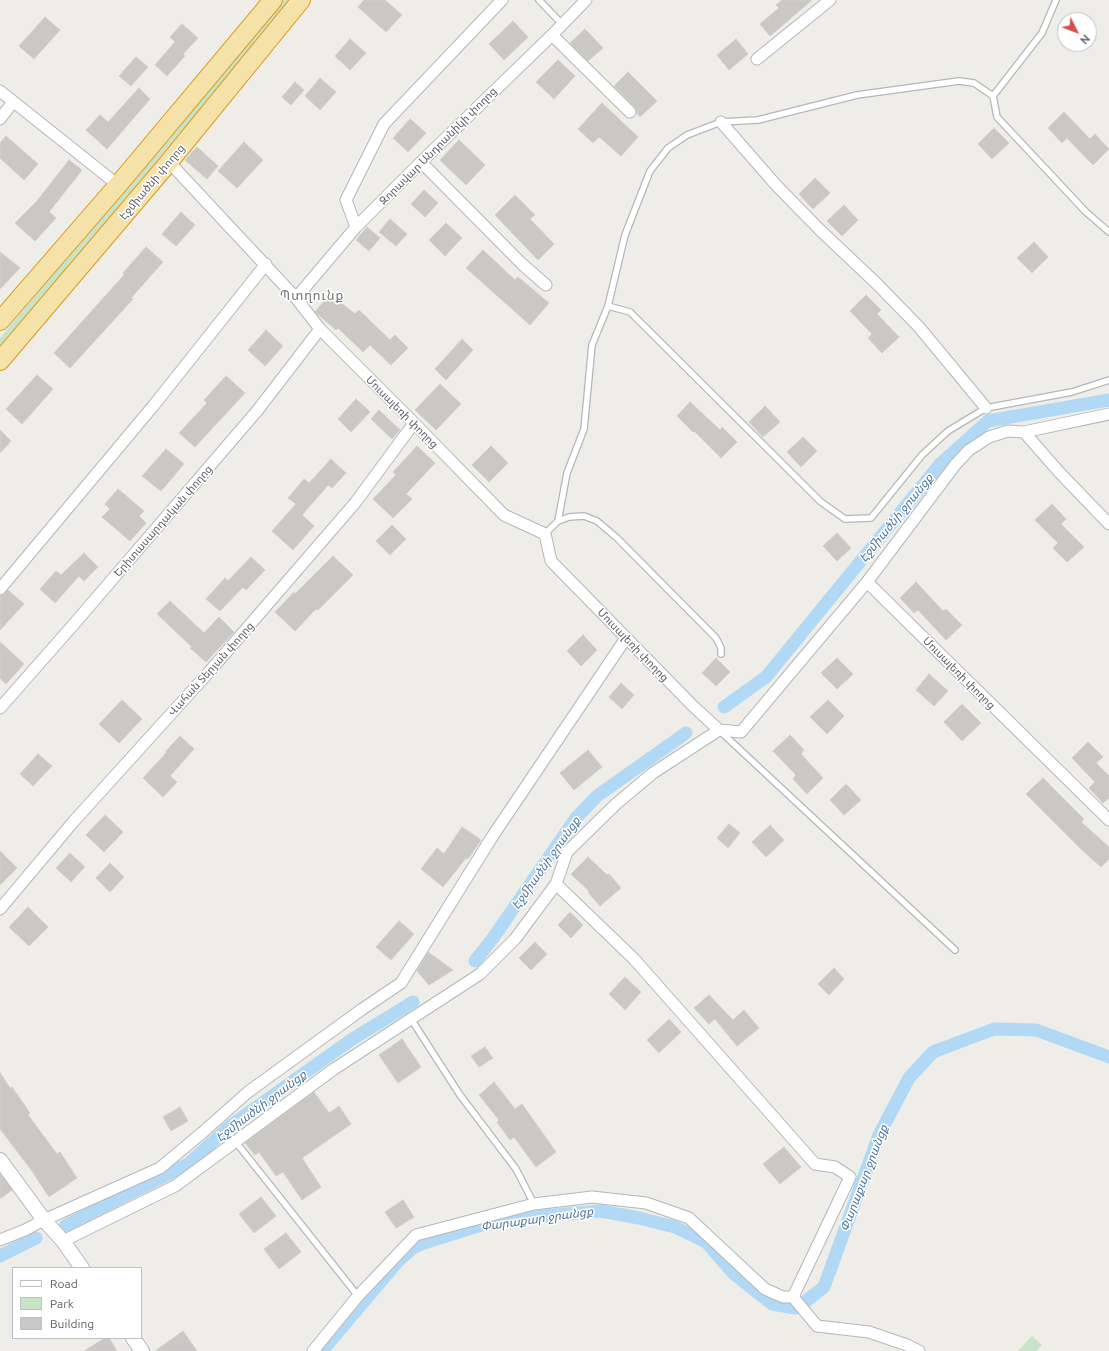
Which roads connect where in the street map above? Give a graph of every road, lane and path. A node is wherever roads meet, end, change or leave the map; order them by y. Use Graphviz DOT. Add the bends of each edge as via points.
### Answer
graph roads {
  1 [pos="273,0"];
  2 [pos="301,0"];
  3 [pos="502,0"];
  4 [pos="539,0"];
  5 [pos="586,0"];
  6 [pos="830,0"];
  7 [pos="1056,0"];
  8 [pos="562,24"];
  9 [pos="552,35"];
  10 [pos="757,59"];
  11 [pos="0,92"];
  12 [pos="993,96"];
  13 [pos="13,102"];
  14 [pos="630,112"];
  15 [pos="0,119"];
  16 [pos="721,122"];
  17 [pos="168,162"];
  18 [pos="421,162"];
  19 [pos="118,185"];
  20 [pos="356,227"];
  21 [pos="1109,232"];
  22 [pos="266,264"];
  23 [pos="546,284"];
  24 [pos="296,298"];
  25 [pos="608,306"];
  26 [pos="0,321"];
  27 [pos="320,329"];
  28 [pos="0,361"];
  29 [pos="1109,380"];
  30 [pos="986,408"];
  31 [pos="1109,414"];
  32 [pos="414,423"];
  33 [pos="1024,432"];
  34 [pos="558,521"];
  35 [pos="1109,524"];
  36 [pos="545,534"];
  37 [pos="867,582"];
  38 [pos="0,589"];
  39 [pos="626,638"];
  40 [pos="721,654"];
  41 [pos="0,708"];
  42 [pos="719,730"];
  43 [pos="1109,820"];
  44 [pos="556,884"];
  45 [pos="0,910"];
  46 [pos="955,950"];
  47 [pos="411,1019"];
  48 [pos="235,1141"];
  49 [pos="0,1160"];
  50 [pos="534,1204"];
  51 [pos="44,1220"];
  52 [pos="0,1240"];
  53 [pos="63,1241"];
  54 [pos="81,1267"];
  55 [pos="358,1296"];
  56 [pos="794,1297"];
  57 [pos="134,1339"];
  58 [pos="142,1351"];
  59 [pos="313,1351"];
  60 [pos="919,1351"];
  1 -- 19 [label="highway"];
  2 -- 17 [label="highway, Էջմիածնի փողոց"];
  3 -- 20 [label="street" via="384,124 346,200"];
  4 -- 8 [label="lane"];
  5 -- 8 [label="street, Զորավար Անդրանիկի փողոց"];
  6 -- 10 [label="street"];
  7 -- 12 [label="lane" via="1042,33"];
  8 -- 9 [label="street, Զորավար Անդրանիկի փողոց"];
  9 -- 14 [label="street"];
  9 -- 18 [label="street, Զորավար Անդրանիկի փողոց"];
  11 -- 13 [label="street"];
  12 -- 16 [label="lane" via="974,83 959,81 858,95 758,120"];
  12 -- 21 [label="lane" via="998,117 1086,212"];
  13 -- 15 [label="street"];
  13 -- 19 [label="street"];
  16 -- 25 [label="lane" via="687,135 668,148 650,171 625,235"];
  16 -- 30 [label="street" via="782,191 919,327"];
  17 -- 22 [label="street, Մուսալեռի փողոց"];
  17 -- 28 [label="highway, Էջմիածնի փողոց"];
  18 -- 20 [label="street, Զորավար Անդրանիկի փողոց"];
  18 -- 23 [label="street" via="522,264"];
  19 -- 26 [label="highway"];
  20 -- 24 [label="street, Զորավար Անդրանիկի փողոց"];
  22 -- 24 [label="street, Մուսալեռի փողոց"];
  22 -- 38 [label="street" via="154,405"];
  24 -- 27 [label="street, Մուսալեռի փողոց"];
  25 -- 30 [label="lane" via="630,312 820,502 845,519 871,518 922,455 948,431"];
  25 -- 34 [label="lane" via="592,345 584,429 567,473"];
  27 -- 32 [label="street, Մուսալեռի փողոց"];
  27 -- 41 [label="street, Երիտասարդական փողոց" via="257,411"];
  29 -- 30 [label="lane" via="1072,392"];
  31 -- 33 [label="street"];
  32 -- 36 [label="street, Մուսալեռի փողոց" via="504,515"];
  32 -- 45 [label="street, Վահան Տերյան փողոց" via="336,526 74,821"];
  33 -- 35 [label="street"];
  33 -- 37 [label="street" via="1008,431 989,437 969,450"];
  34 -- 36 [label="lane"];
  34 -- 40 [label="lane" via="569,516 584,516 597,520 716,638"];
  36 -- 39 [label="street, Մուսալեռի փողոց" via="551,561"];
  37 -- 42 [label="street" via="741,732"];
  37 -- 43 [label="street, Մուսալեռի փողոց"];
  39 -- 42 [label="street, Մուսալեռի փողոց"];
  39 -- 51 [label="street" via="492,837 401,983 248,1092 160,1168"];
  42 -- 44 [label="street" via="653,773 616,804 567,852"];
  42 -- 46 [label="lane"];
  44 -- 47 [label="street" via="515,939 480,974"];
  44 -- 56 [label="street" via="634,959 816,1164 835,1167 850,1177"];
  47 -- 48 [label="street" via="334,1069"];
  47 -- 50 [label="lane" via="460,1095 516,1169"];
  48 -- 53 [label="street" via="175,1186"];
  48 -- 55 [label="lane"];
  49 -- 51 [label="street"];
  50 -- 55 [label="street" via="416,1235"];
  50 -- 56 [label="street" via="592,1197 646,1203 690,1218 765,1289 783,1297"];
  51 -- 52 [label="street"];
  51 -- 53 [label="street"];
  53 -- 54 [label="street"];
  55 -- 59 [label="street"];
  56 -- 60 [label="street" via="817,1326 869,1332"];
  57 -- 58 [label="street"];
}
